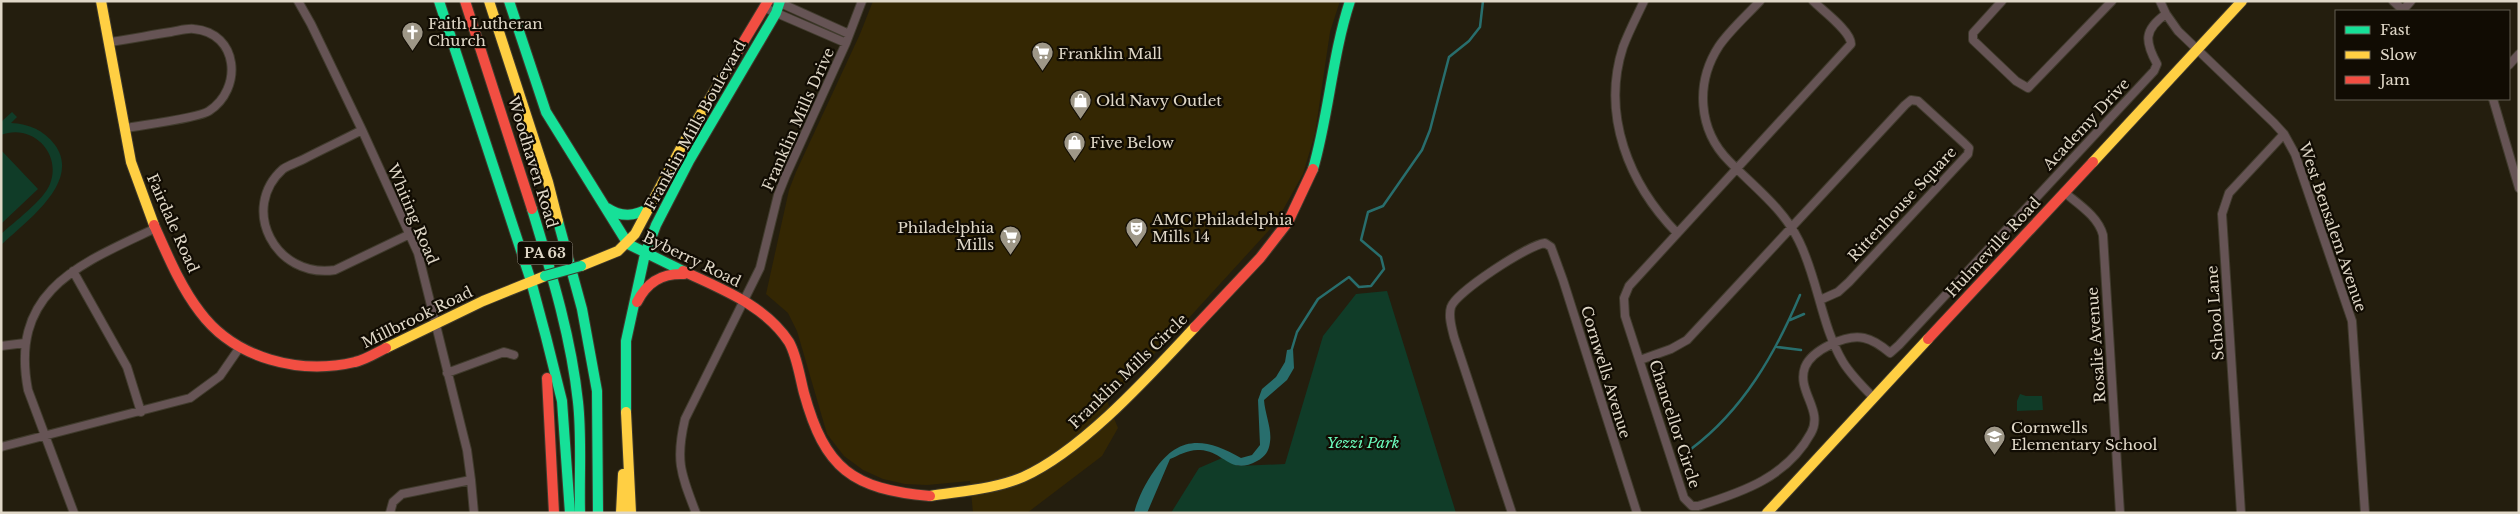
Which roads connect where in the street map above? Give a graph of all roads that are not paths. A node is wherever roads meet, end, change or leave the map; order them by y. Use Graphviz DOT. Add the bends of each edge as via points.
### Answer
graph roads {
  1 [pos="102,1"];
  2 [pos="298,1"];
  3 [pos="439,1"];
  4 [pos="465,1"];
  5 [pos="489,1"];
  6 [pos="509,1"];
  7 [pos="862,1"];
  8 [pos="1350,1"];
  9 [pos="1644,1"];
  10 [pos="1760,1"];
  11 [pos="1813,1"];
  12 [pos="2002,1"];
  13 [pos="2112,1"];
  14 [pos="2160,1"];
  15 [pos="2242,1"];
  16 [pos="2393,1"];
  17 [pos="778,4"];
  18 [pos="766,5"];
  19 [pos="2402,10"];
  20 [pos="2166,14"];
  21 [pos="849,34"];
  22 [pos="110,42"];
  23 [pos="846,43"];
  24 [pos="2196,49"];
  25 [pos="2519,54"];
  26 [pos="2510,64"];
  27 [pos="2493,100"];
  28 [pos="126,128"];
  29 [pos="362,130"];
  30 [pos="2284,134"];
  31 [pos="2515,156"];
  32 [pos="1736,168"];
  33 [pos="2519,188"];
  34 [pos="2064,192"];
  35 [pos="604,206"];
  36 [pos="650,208"];
  37 [pos="1792,227"];
  38 [pos="156,228"];
  39 [pos="1677,232"];
  40 [pos="410,234"];
  41 [pos="628,244"];
  42 [pos="645,254"];
  43 [pos="73,271"];
  44 [pos="690,275"];
  45 [pos="532,281"];
  46 [pos="1820,300"];
  47 [pos="744,301"];
  48 [pos="630,317"];
  49 [pos="435,324"];
  50 [pos="546,337"];
  51 [pos="25,343"];
  52 [pos="1834,345"];
  53 [pos="1,346"];
  54 [pos="240,347"];
  55 [pos="1890,353"];
  56 [pos="514,355"];
  57 [pos="1640,360"];
  58 [pos="447,373"];
  59 [pos="1873,397"];
  60 [pos="141,412"];
  61 [pos="626,412"];
  62 [pos="45,437"];
  63 [pos="1,447"];
  64 [pos="471,480"];
  65 [pos="74,513"];
  66 [pos="390,513"];
  67 [pos="474,513"];
  68 [pos="554,513"];
  69 [pos="570,513"];
  70 [pos="580,513"];
  71 [pos="598,513"];
  72 [pos="620,513"];
  73 [pos="631,513"];
  74 [pos="696,513"];
  75 [pos="1512,513"];
  76 [pos="1637,513"];
  77 [pos="1767,513"];
  78 [pos="2120,513"];
  79 [pos="2242,513"];
  80 [pos="2365,513"];
  1 -- 22 [label="main road, Fairdale Road"];
  2 -- 29 [label="street, Whiting Road"];
  3 -- 45 [label="main road"];
  4 -- 70 [label="main road, Woodhaven Road / PA 63" via="560,302 578,404"];
  5 -- 71 [label="main road, Woodhaven Road / PA 63" via="548,182 582,309 596,391"];
  6 -- 35 [label="main road, Woodhaven Road" via="546,112"];
  7 -- 21 [label="street, Franklin Mills Drive"];
  8 -- 47 [label="main road, Franklin Mills Circle" via="1341,29 1313,169 1288,222 1260,258 1097,426 1051,462 1023,477 973,491 930,496 895,493 862,482 838,465 823,446 812,422 790,344 783,332"];
  9 -- 39 [label="street" via="1630,28 1622,54 1616,86 1618,122 1628,161 1641,188"];
  10 -- 32 [label="street" via="1718,47 1704,82 1703,104 1708,130 1720,151"];
  11 -- 32 [label="street, Chancellor Circle" via="1843,29 1851,44"];
  12 -- 13 [label="street" via="1973,33 1973,40 2016,81 2028,88"];
  14 -- 20 [label="street, West Bensalem Avenue"];
  15 -- 24 [label="main road, Hulmeville Road"];
  16 -- 19 [label="street"];
  17 -- 18 [label="street, Franklin Mills Boulevard"];
  17 -- 21 [label="street, Franklin Mills Boulevard"];
  17 -- 23 [label="street, Franklin Mills Boulevard"];
  17 -- 42 [label="main road, Franklin Mills Boulevard" via="689,161"];
  18 -- 36 [label="main road, Franklin Mills Boulevard" via="684,142"];
  20 -- 24 [label="street, West Bensalem Avenue"];
  20 -- 55 [label="street, Academy Drive" via="2154,24 2148,38 2149,50 2158,64 2154,71"];
  21 -- 23 [label="street, Franklin Mills Drive"];
  22 -- 28 [label="main road, Fairdale Road"];
  22 -- 28 [label="street" via="192,28 214,36 224,46 231,61 228,90 207,113"];
  23 -- 47 [label="street, Franklin Mills Drive" via="790,162 778,195 765,252"];
  24 -- 30 [label="street, West Bensalem Avenue"];
  24 -- 34 [label="main road, Hulmeville Road"];
  25 -- 26 [label="street"];
  27 -- 31 [label="street"];
  28 -- 38 [label="main road, Fairdale Road" via="135,175"];
  29 -- 40 [label="street, Whiting Road"];
  29 -- 40 [label="street" via="284,169 273,182 266,199 264,217 269,237 280,254 296,266 325,272"];
  30 -- 79 [label="street, School Lane" via="2229,193 2222,214"];
  30 -- 80 [label="street, West Bensalem Avenue" via="2295,154 2352,321"];
  31 -- 33 [label="street"];
  32 -- 37 [label="street"];
  32 -- 39 [label="street, Chancellor Circle"];
  34 -- 59 [label="main road, Hulmeville Road"];
  34 -- 78 [label="street, Rosalie Avenue" via="2093,218 2102,235"];
  35 -- 36 [label="main road" via="624,216 636,215"];
  35 -- 41 [label="main road, Woodhaven Road"];
  36 -- 41 [label="main road, Franklin Mills Boulevard"];
  37 -- 46 [label="street" via="1805,253"];
  37 -- 46 [label="street, Rittenhouse Square" via="1911,100 1925,106 1969,148 1960,163 1849,282 1838,292"];
  37 -- 57 [label="street" via="1687,340"];
  38 -- 43 [label="street"];
  38 -- 54 [label="main road, Fairdale Road" via="193,301 215,329"];
  39 -- 57 [label="street, Chancellor Circle" via="1628,286 1624,298 1625,316"];
  40 -- 49 [label="street, Whiting Road"];
  41 -- 42 [label="main road, Byberry Road"];
  41 -- 45 [label="main road, Millbrook Road, bridge" via="609,258"];
  42 -- 44 [label="main road, Byberry Road"];
  42 -- 48 [label="main road"];
  43 -- 51 [label="street" via="59,280 36,309"];
  43 -- 60 [label="street" via="127,367"];
  44 -- 47 [label="main road, Byberry Road"];
  44 -- 48 [label="main road" via="668,274 650,283"];
  45 -- 49 [label="main road, Millbrook Road"];
  45 -- 50 [label="main road"];
  46 -- 52 [label="street"];
  47 -- 74 [label="street, Franklin Mills Drive" via="685,419 679,445 680,468"];
  48 -- 61 [label="main road" via="626,341"];
  49 -- 54 [label="main road, Millbrook Road" via="381,352 334,367 281,364 260,358"];
  49 -- 58 [label="street, Whiting Road"];
  50 -- 68 [label="main road"];
  50 -- 69 [label="main road" via="554,358"];
  51 -- 53 [label="street"];
  51 -- 62 [label="street" via="28,390"];
  52 -- 55 [label="street, Chancellor Circle" via="1849,338 1863,337"];
  52 -- 57 [label="street, Chancellor Circle" via="1815,355 1805,368 1804,387 1815,421 1805,443 1763,483 1698,506 1688,505 1684,498"];
  52 -- 59 [label="street" via="1847,368"];
  54 -- 60 [label="street" via="220,376 205,389 176,403"];
  56 -- 58 [label="street" via="504,352"];
  58 -- 64 [label="street, Whiting Road"];
  59 -- 77 [label="main road, Hulmeville Road"];
  60 -- 62 [label="street"];
  61 -- 72 [label="main road"];
  61 -- 73 [label="main road"];
  62 -- 63 [label="street"];
  62 -- 65 [label="street"];
  64 -- 66 [label="street" via="402,494 393,502"];
  64 -- 67 [label="street, Whiting Road"];
  75 -- 76 [label="street, Cornwells Avenue" via="1454,338 1450,324 1451,307 1458,297 1484,277 1524,251 1545,243 1551,247 1563,280"];
}
